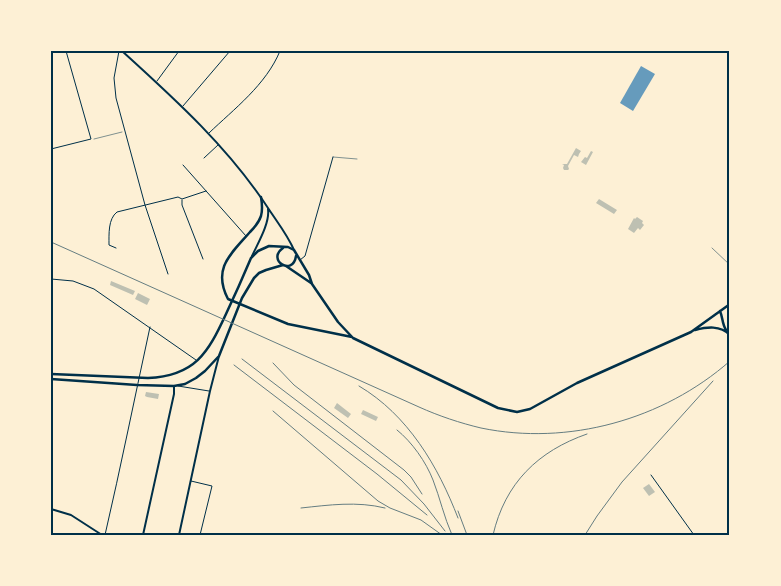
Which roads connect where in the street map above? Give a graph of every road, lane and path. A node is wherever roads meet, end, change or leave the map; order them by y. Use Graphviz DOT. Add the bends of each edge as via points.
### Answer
graph roads {
  1 [pos="66,51"];
  2 [pos="120,51"];
  3 [pos="179,51"];
  4 [pos="230,51"];
  5 [pos="280,51"];
  6 [pos="156,82"];
  7 [pos="183,107"];
  8 [pos="124,131"];
  9 [pos="209,134"];
  10 [pos="91,139"];
  11 [pos="218,145"];
  12 [pos="51,149"];
  13 [pos="334,157"];
  14 [pos="204,158"];
  15 [pos="356,159"];
  16 [pos="183,165"];
  17 [pos="206,191"];
  18 [pos="261,197"];
  19 [pos="182,199"];
  20 [pos="145,205"];
  21 [pos="267,206"];
  22 [pos="246,236"];
  23 [pos="284,247"];
  24 [pos="116,248"];
  25 [pos="712,248"];
  26 [pos="295,251"];
  27 [pos="203,258"];
  28 [pos="252,258"];
  29 [pos="300,260"];
  30 [pos="730,265"];
  31 [pos="284,266"];
  32 [pos="168,274"];
  33 [pos="51,279"];
  34 [pos="312,284"];
  35 [pos="730,304"];
  36 [pos="720,311"];
  37 [pos="150,327"];
  38 [pos="691,332"];
  39 [pos="726,332"];
  40 [pos="730,335"];
  41 [pos="353,338"];
  42 [pos="219,356"];
  43 [pos="197,361"];
  44 [pos="51,374"];
  45 [pos="139,377"];
  46 [pos="51,379"];
  47 [pos="137,385"];
  48 [pos="174,386"];
  49 [pos="210,391"];
  50 [pos="651,475"];
  51 [pos="191,481"];
  52 [pos="51,509"];
  53 [pos="103,535"];
  54 [pos="143,535"];
  55 [pos="179,535"];
  56 [pos="200,535"];
  57 [pos="694,535"];
  1 -- 10 [label="street"];
  2 -- 6 [label="street"];
  2 -- 8 [label="street" via="114,78"];
  3 -- 6 [label="street"];
  4 -- 7 [label="street"];
  5 -- 9 [label="street" via="276,62 254,90"];
  6 -- 7 [label="street"];
  7 -- 9 [label="street"];
  8 -- 10 [label="path"];
  8 -- 20 [label="street"];
  9 -- 11 [label="street"];
  10 -- 12 [label="street"];
  11 -- 14 [label="street"];
  11 -- 18 [label="street"];
  13 -- 15 [label="lane"];
  13 -- 29 [label="street" via="305,256"];
  16 -- 17 [label="street"];
  17 -- 19 [label="street"];
  17 -- 22 [label="street"];
  18 -- 21 [label="street"];
  18 -- 22 [label="main road" via="261,216"];
  19 -- 20 [label="street" via="178,197"];
  19 -- 27 [label="street"];
  20 -- 24 [label="street" via="112,216 109,245"];
  20 -- 32 [label="street"];
  21 -- 26 [label="street"];
  21 -- 28 [label="street" via="268,215"];
  22 -- 41 [label="main road" via="226,260 222,276 223,290 228,299 288,324"];
  23 -- 26 [label="main road"];
  23 -- 28 [label="main road" via="265,248"];
  23 -- 31 [label="main road" via="277,256"];
  25 -- 30 [label="lane"];
  26 -- 29 [label="main road"];
  26 -- 31 [label="main road" via="294,262"];
  28 -- 43 [label="main road" via="216,336"];
  29 -- 34 [label="main road"];
  31 -- 34 [label="main road"];
  31 -- 42 [label="main road" via="273,267 254,278 242,298"];
  33 -- 37 [label="street" via="73,281 94,289"];
  34 -- 41 [label="main road"];
  35 -- 36 [label="main road"];
  36 -- 38 [label="main road"];
  36 -- 39 [label="main road"];
  37 -- 43 [label="street"];
  37 -- 45 [label="street"];
  38 -- 39 [label="main road" via="712,327"];
  38 -- 41 [label="main road" via="582,380 530,409 517,412 498,408"];
  39 -- 40 [label="main road"];
  42 -- 48 [label="main road" via="196,378"];
  42 -- 49 [label="street"];
  43 -- 45 [label="main road" via="174,374"];
  44 -- 45 [label="main road"];
  45 -- 47 [label="street"];
  46 -- 47 [label="main road"];
  47 -- 48 [label="main road"];
  47 -- 53 [label="street"];
  48 -- 49 [label="street"];
  48 -- 54 [label="street"];
  49 -- 51 [label="street"];
  50 -- 57 [label="street"];
  51 -- 55 [label="street"];
  51 -- 56 [label="street" via="212,486"];
  52 -- 53 [label="street" via="71,515"];
}
